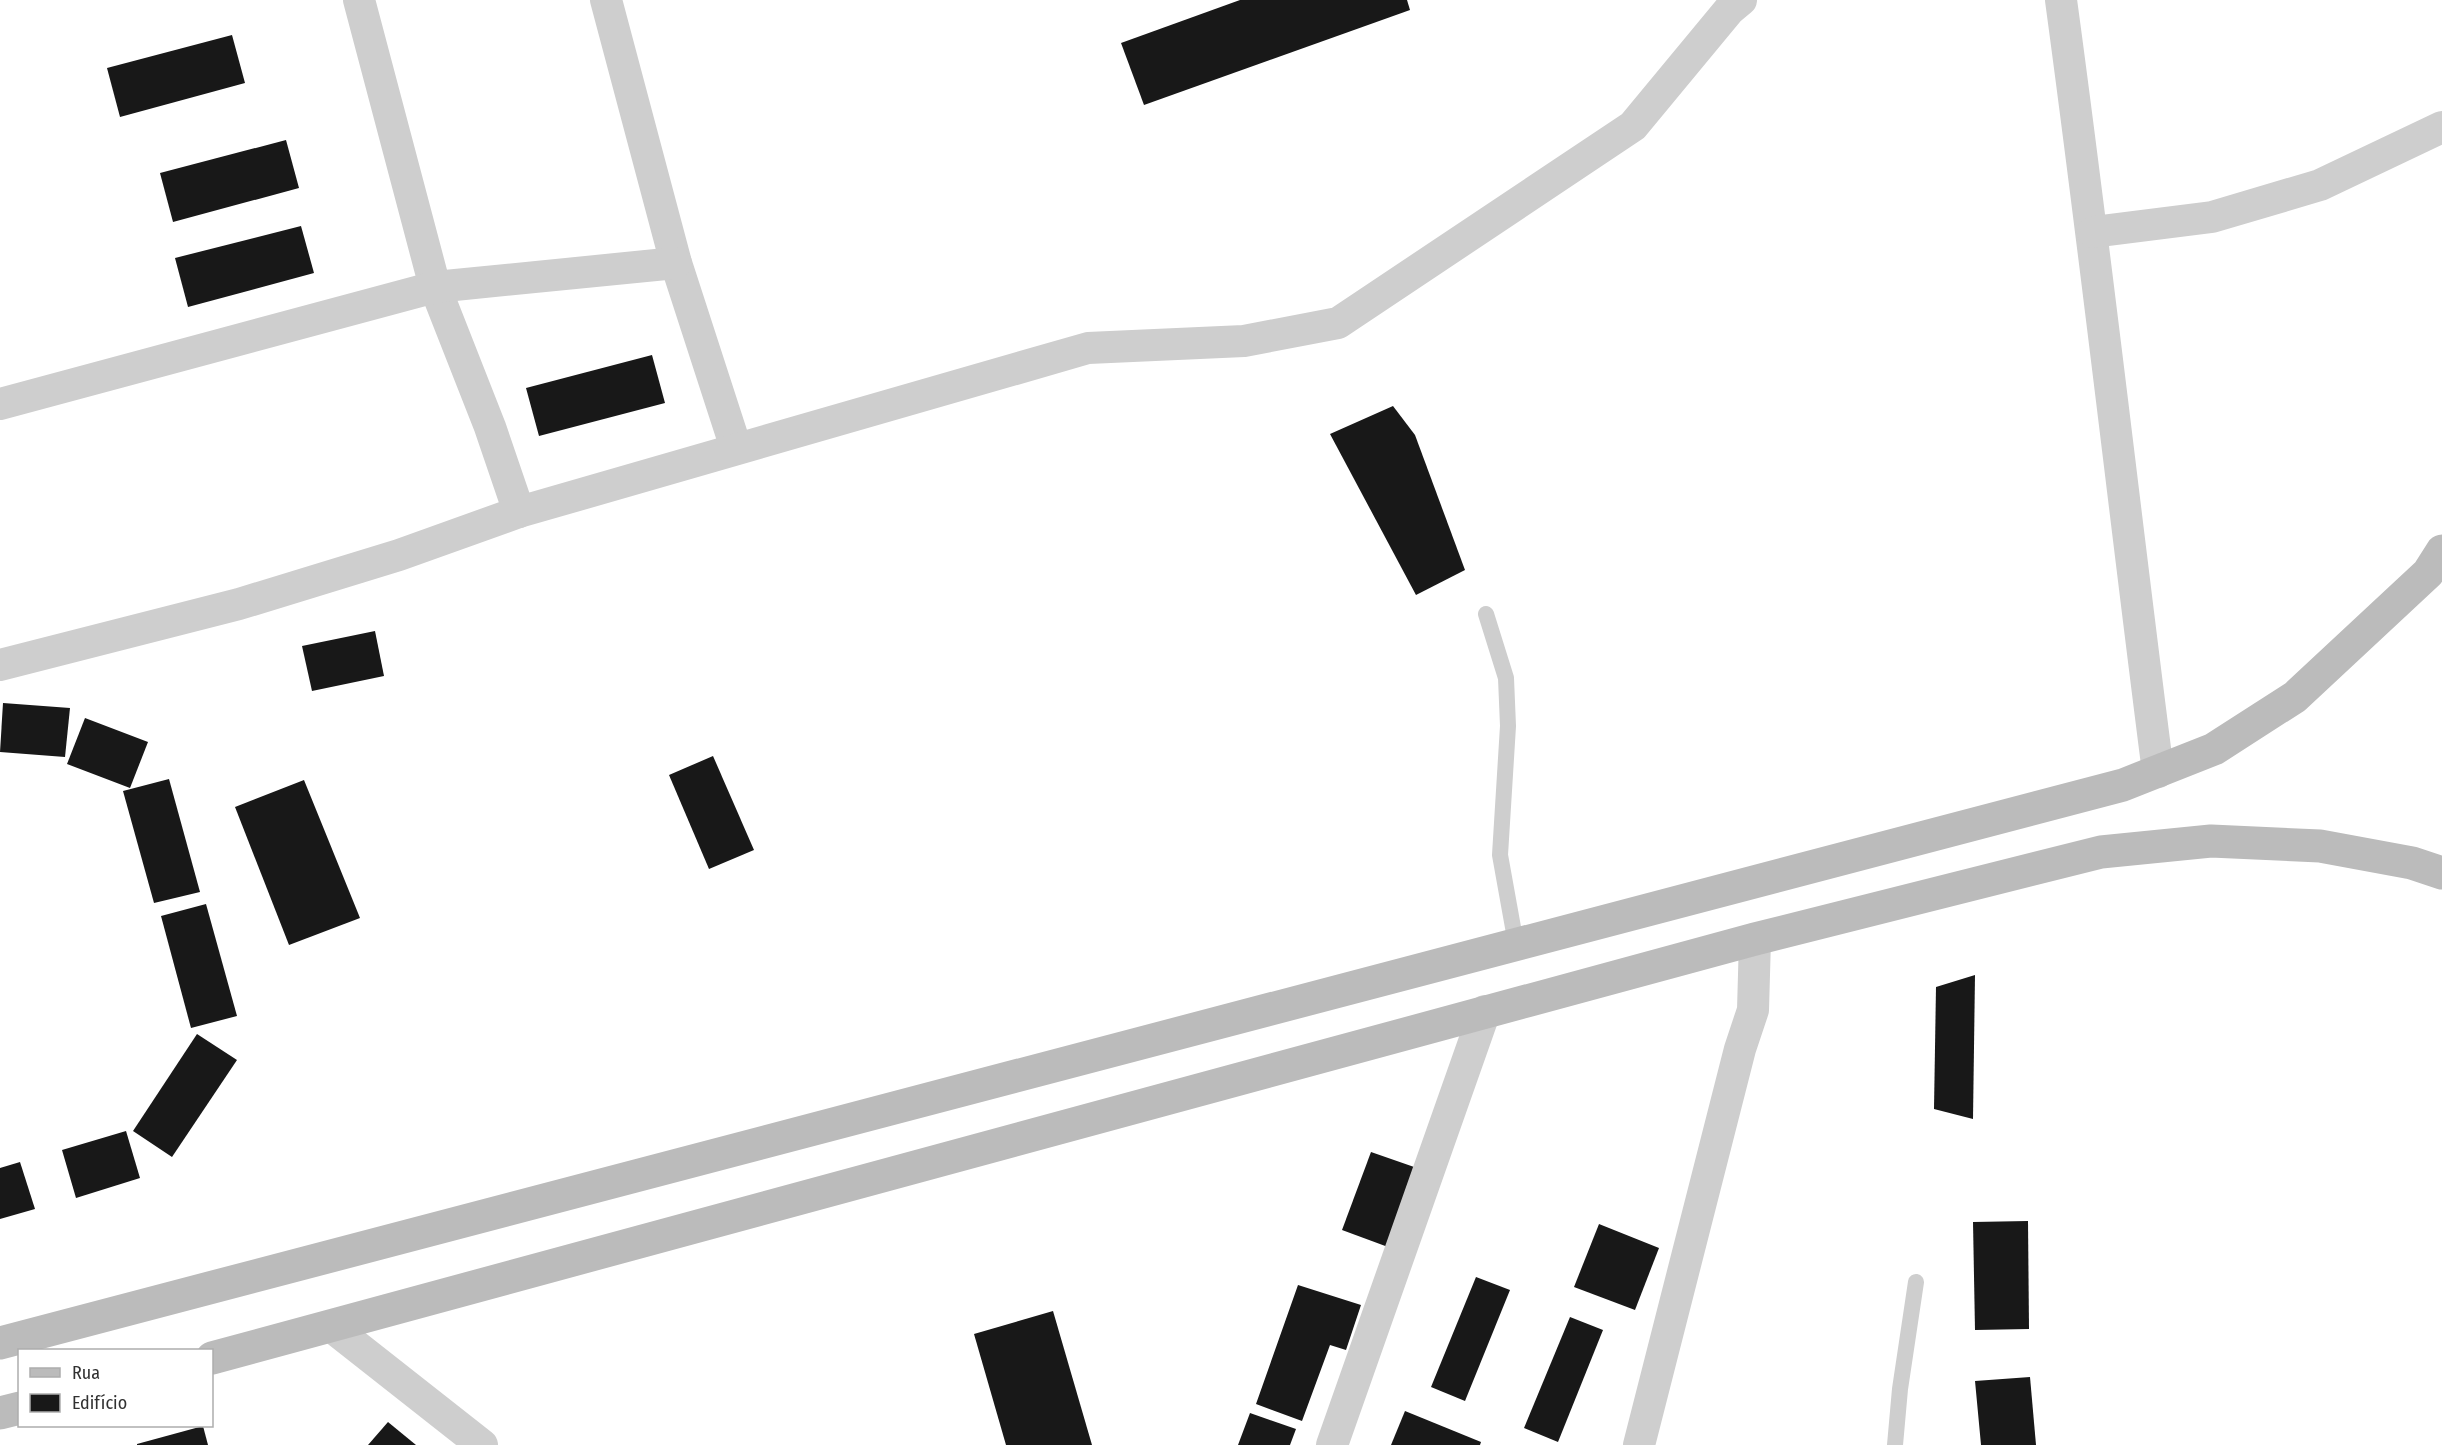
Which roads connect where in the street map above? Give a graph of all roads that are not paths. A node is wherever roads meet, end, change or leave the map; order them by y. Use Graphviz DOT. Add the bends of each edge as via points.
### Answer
graph roads {
  1 [pos="358,0"];
  2 [pos="606,0"];
  3 [pos="2061,0"];
  4 [pos="1733,3"];
  5 [pos="2442,127"];
  6 [pos="2093,232"];
  7 [pos="676,263"];
  8 [pos="435,287"];
  9 [pos="0,404"];
  10 [pos="736,448"];
  11 [pos="519,512"];
  12 [pos="2442,551"];
  13 [pos="1486,614"];
  14 [pos="0,665"];
  15 [pos="2158,772"];
  16 [pos="2442,873"];
  17 [pos="1755,939"];
  18 [pos="1516,945"];
  19 [pos="1485,1011"];
  20 [pos="1916,1282"];
  21 [pos="332,1327"];
  22 [pos="0,1343"];
  23 [pos="213,1358"];
  24 [pos="18,1408"];
  25 [pos="0,1413"];
  26 [pos="482,1445"];
  27 [pos="1332,1445"];
  28 [pos="1639,1445"];
  29 [pos="1895,1445"];
  1 -- 8 [label="street"];
  2 -- 7 [label="street"];
  3 -- 6 [label="street"];
  4 -- 10 [label="street" via="1633,126 1338,322 1244,341 1088,348"];
  5 -- 6 [label="street" via="2320,185 2212,217"];
  6 -- 15 [label="street"];
  7 -- 8 [label="street"];
  7 -- 10 [label="street"];
  8 -- 9 [label="street"];
  8 -- 11 [label="street"];
  10 -- 11 [label="street"];
  11 -- 14 [label="street" via="399,555 239,604"];
  12 -- 15 [label="street" via="2428,573 2295,697 2214,749"];
  13 -- 18 [label="lane" via="1506,678 1508,726 1500,855"];
  15 -- 18 [label="street" via="2123,785"];
  16 -- 17 [label="street" via="2412,863 2320,846 2211,840 2101,852"];
  17 -- 19 [label="street"];
  17 -- 28 [label="street" via="1753,1010"];
  18 -- 22 [label="street"];
  19 -- 21 [label="street"];
  19 -- 27 [label="street"];
  20 -- 29 [label="lane"];
  21 -- 23 [label="street"];
  21 -- 26 [label="street"];
  24 -- 25 [label="street"];
}
